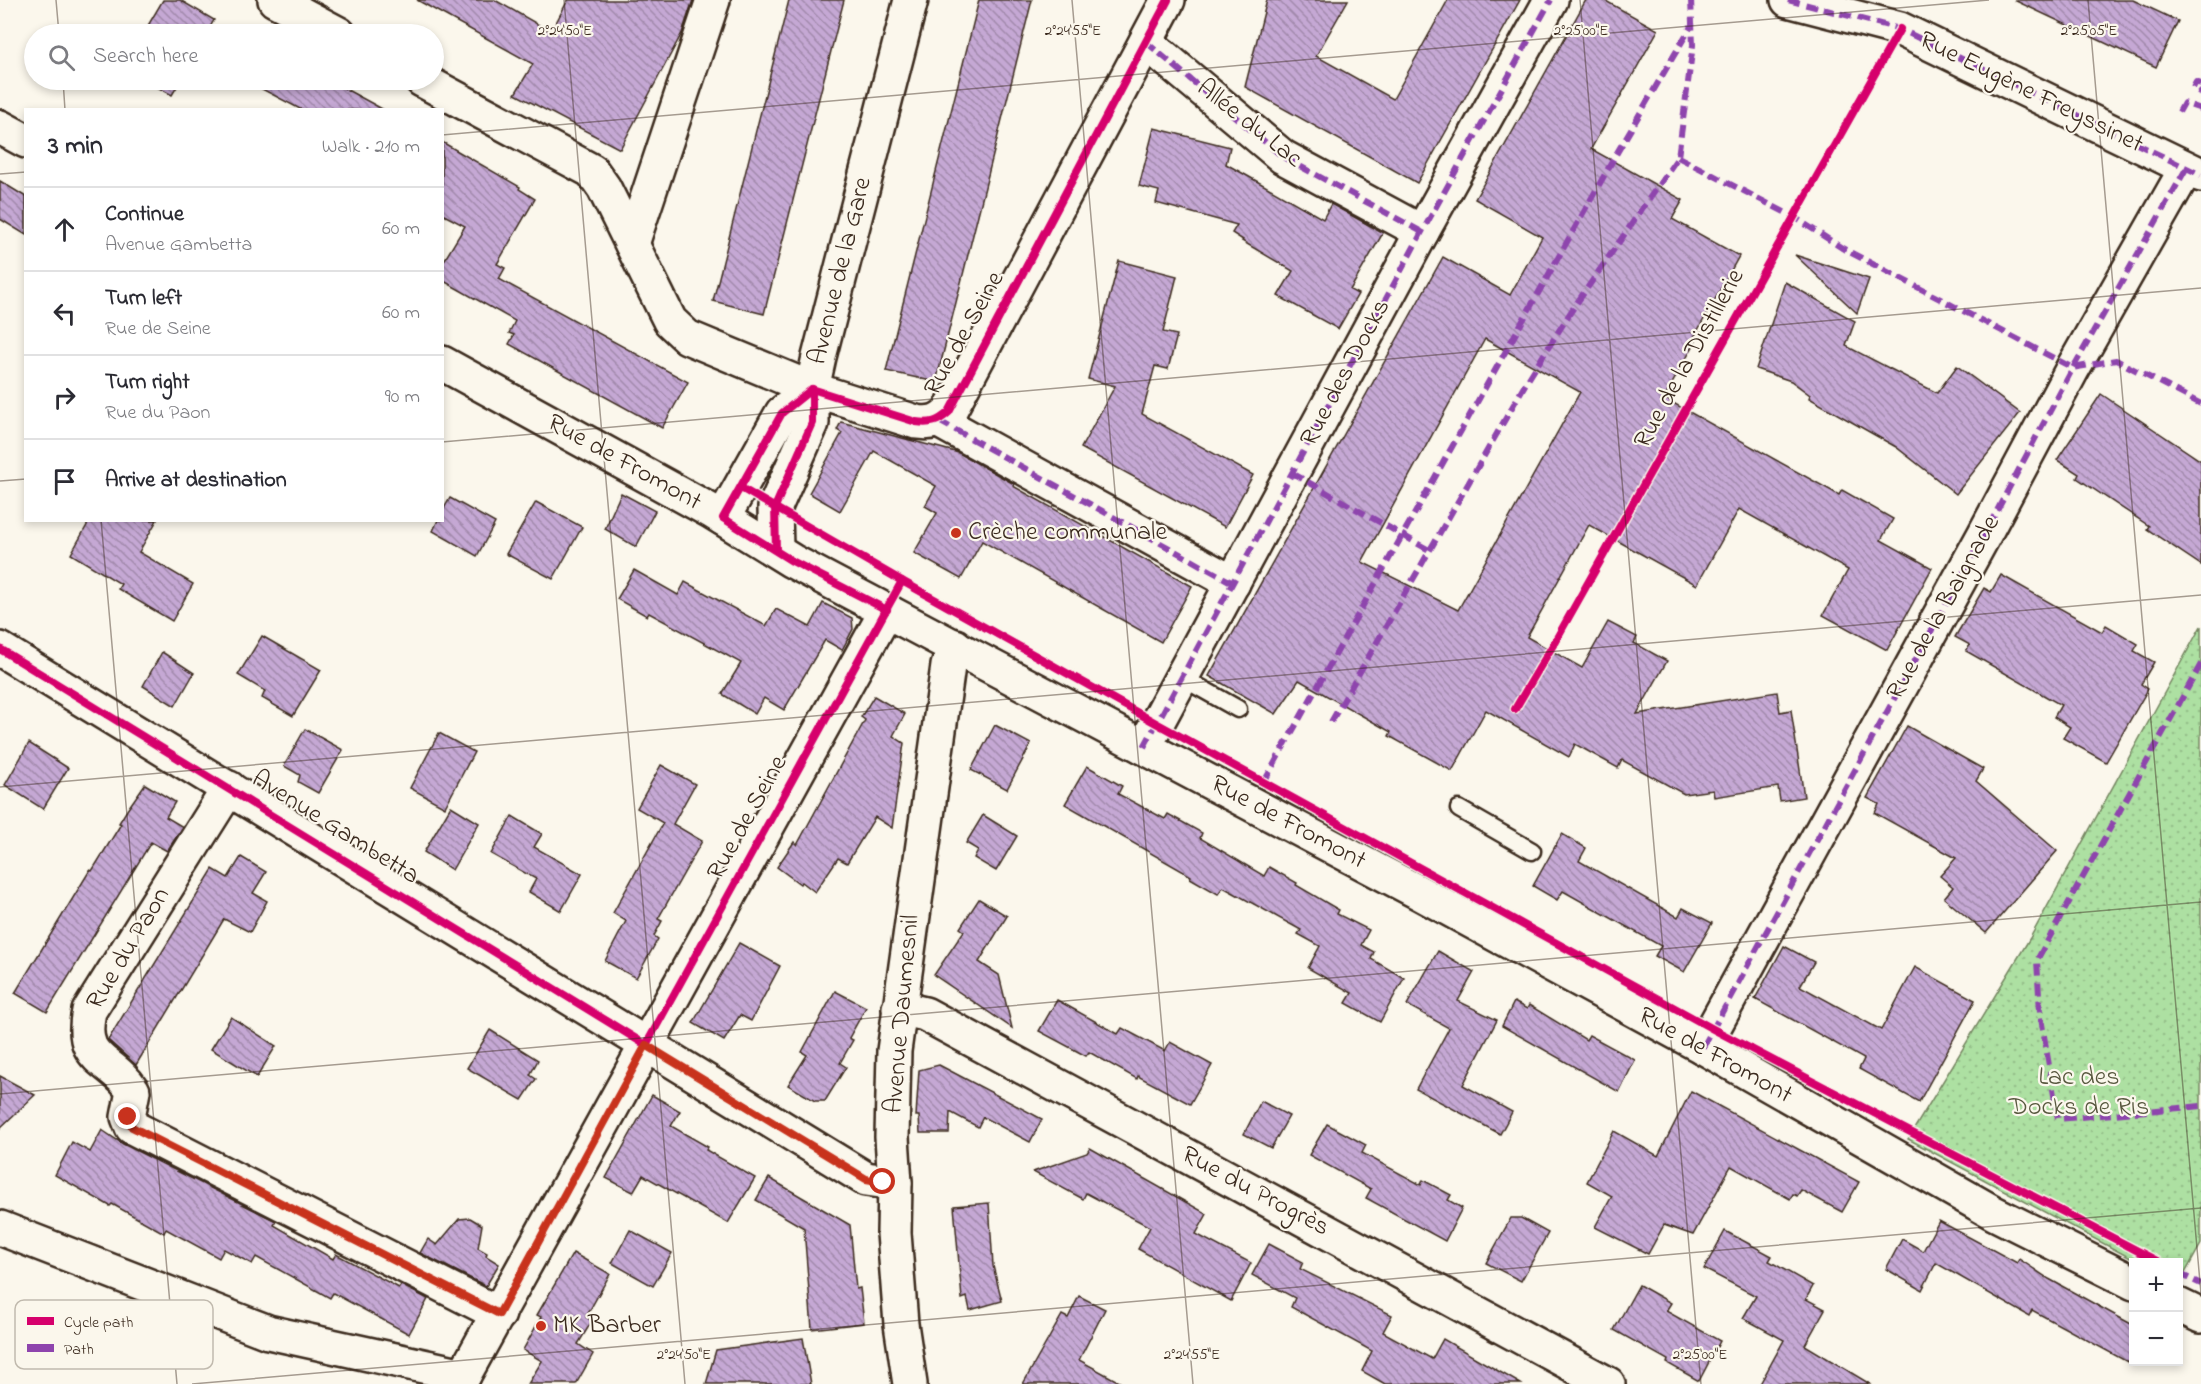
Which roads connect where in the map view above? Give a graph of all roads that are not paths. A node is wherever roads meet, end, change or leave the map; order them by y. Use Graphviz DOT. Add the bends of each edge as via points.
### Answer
graph roads {
  1 [pos="275,0"];
  2 [pos="712,0"];
  3 [pos="911,0"];
  4 [pos="1168,0"];
  5 [pos="1551,0"];
  6 [pos="1788,0"];
  7 [pos="320,24"];
  8 [pos="1146,42"];
  9 [pos="441,90"];
  10 [pos="0,128"];
  11 [pos="24,140"];
  12 [pos="2194,172"];
  13 [pos="1422,232"];
  14 [pos="632,244"];
  15 [pos="444,364"];
  16 [pos="812,389"];
  17 [pos="939,421"];
  18 [pos="723,518"];
  19 [pos="776,550"];
  20 [pos="1233,583"];
  21 [pos="887,610"];
  22 [pos="955,646"];
  23 [pos="0,649"];
  24 [pos="1181,677"];
  25 [pos="1238,709"];
  26 [pos="1143,747"];
  27 [pos="229,788"];
  28 [pos="1460,809"];
  29 [pos="1532,851"];
  30 [pos="899,1008"];
  31 [pos="646,1045"];
  32 [pos="1703,1047"];
  33 [pos="895,1183"];
  34 [pos="0,1228"];
  35 [pos="2129,1281"];
  36 [pos="186,1300"];
  37 [pos="2183,1307"];
  38 [pos="213,1311"];
  39 [pos="499,1314"];
  40 [pos="2201,1316"];
  41 [pos="461,1380"];
  42 [pos="910,1384"];
  43 [pos="1608,1384"];
  1 -- 7 [label="street"];
  2 -- 14 [label="street"];
  3 -- 16 [label="street, Avenue de la Gare"];
  4 -- 8 [label="street, Rue de Seine"];
  5 -- 13 [label="street, Rue des Docks"];
  6 -- 12 [label="street, Rue Eugène Freyssinet" via="1900,29"];
  8 -- 13 [label="street, Allée du Lac" via="1283,157"];
  8 -- 17 [label="street, Rue de Seine" via="949,412"];
  9 -- 14 [label="street, Rue de Seine" via="592,171"];
  10 -- 11 [label="street"];
  12 -- 32 [label="street, Rue de la Baignade" via="2073,368"];
  13 -- 20 [label="street, Rue des Docks"];
  14 -- 16 [label="street, Rue de Seine" via="670,321 687,337"];
  15 -- 18 [label="street, Rue de Fromont"];
  16 -- 17 [label="street, Rue de Seine" via="916,422"];
  16 -- 18 [label="street, Avenue de la Gare" via="782,413"];
  16 -- 19 [label="street" via="812,423 775,507"];
  17 -- 20 [label="street"];
  18 -- 19 [label="street, Rue de Fromont"];
  19 -- 21 [label="street, Rue de Fromont"];
  20 -- 24 [label="street, Rue des Docks"];
  21 -- 22 [label="street, Rue de Fromont"];
  21 -- 31 [label="street, Rue de Seine"];
  22 -- 26 [label="street, Rue de Fromont"];
  22 -- 30 [label="street, Avenue Daumesnil" via="948,666"];
  23 -- 27 [label="street, Avenue Gambetta"];
  24 -- 25 [label="lane"];
  24 -- 26 [label="street, Rue des Docks"];
  26 -- 32 [label="street, Rue de Fromont"];
  27 -- 31 [label="street, Avenue Gambetta"];
  27 -- 39 [label="street, Rue du Paon" via="89,1011 86,1025 90,1050 133,1091 128,1117 132,1127"];
  28 -- 29 [label="lane"];
  30 -- 33 [label="street, Avenue Daumesnil" via="892,1115"];
  30 -- 43 [label="street, Rue du Progrès" via="925,1014"];
  31 -- 33 [label="street, Avenue Gambetta" via="866,1179"];
  31 -- 39 [label="street, Rue de Seine"];
  32 -- 35 [label="street, Rue de Fromont" via="1994,1214"];
  33 -- 42 [label="street, Avenue Daumesnil" via="898,1290"];
  34 -- 36 [label="street"];
  37 -- 40 [label="street"];
  38 -- 41 [label="street" via="268,1332"];
  39 -- 41 [label="street, Rue de Seine"];
}
